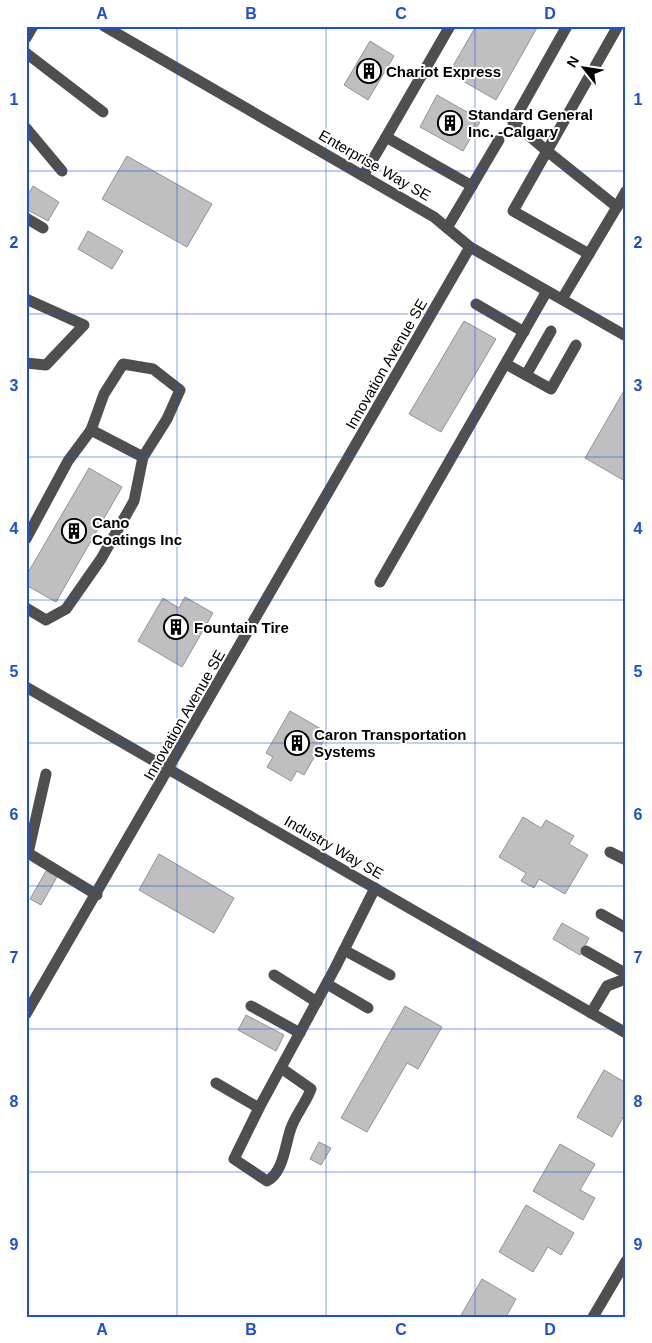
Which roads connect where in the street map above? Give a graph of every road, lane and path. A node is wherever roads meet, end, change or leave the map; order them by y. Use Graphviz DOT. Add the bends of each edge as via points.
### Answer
graph roads {
  1 [pos="33,26"];
  2 [pos="104,26"];
  3 [pos="450,26"];
  4 [pos="567,26"];
  5 [pos="618,26"];
  6 [pos="26,38"];
  7 [pos="26,53"];
  8 [pos="102,112"];
  9 [pos="26,128"];
  10 [pos="386,137"];
  11 [pos="499,140"];
  12 [pos="547,151"];
  13 [pos="62,171"];
  14 [pos="363,176"];
  15 [pos="472,186"];
  16 [pos="626,192"];
  17 [pos="617,207"];
  18 [pos="26,218"];
  19 [pos="43,228"];
  20 [pos="447,228"];
  21 [pos="470,247"];
  22 [pos="589,254"];
  23 [pos="547,291"];
  24 [pos="26,299"];
  25 [pos="562,299"];
  26 [pos="476,304"];
  27 [pos="551,331"];
  28 [pos="524,332"];
  29 [pos="626,336"];
  30 [pos="576,345"];
  31 [pos="26,363"];
  32 [pos="506,364"];
  33 [pos="526,375"];
  34 [pos="91,430"];
  35 [pos="143,457"];
  36 [pos="26,539"];
  37 [pos="380,582"];
  38 [pos="26,608"];
  39 [pos="26,687"];
  40 [pos="170,770"];
  41 [pos="46,774"];
  42 [pos="610,852"];
  43 [pos="27,854"];
  44 [pos="626,860"];
  45 [pos="375,888"];
  46 [pos="97,895"];
  47 [pos="601,914"];
  48 [pos="626,928"];
  49 [pos="344,950"];
  50 [pos="586,951"];
  51 [pos="274,975"];
  52 [pos="390,975"];
  53 [pos="624,977"];
  54 [pos="327,984"];
  55 [pos="317,1002"];
  56 [pos="250,1006"];
  57 [pos="368,1008"];
  58 [pos="591,1013"];
  59 [pos="26,1014"];
  60 [pos="300,1033"];
  61 [pos="626,1033"];
  62 [pos="281,1068"];
  63 [pos="216,1083"];
  64 [pos="260,1108"];
  65 [pos="626,1261"];
  66 [pos="593,1317"];
  1 -- 6 [label="street"];
  2 -- 14 [label="street, Enterprise Way SE"];
  3 -- 10 [label="street"];
  4 -- 12 [label="street" via="513,122"];
  5 -- 12 [label="street"];
  7 -- 8 [label="street"];
  9 -- 13 [label="street"];
  10 -- 14 [label="street"];
  10 -- 15 [label="street"];
  11 -- 15 [label="street"];
  12 -- 17 [label="street"];
  12 -- 22 [label="street" via="513,211"];
  14 -- 20 [label="street, Enterprise Way SE" via="434,217"];
  15 -- 20 [label="street"];
  16 -- 17 [label="street"];
  17 -- 22 [label="street"];
  18 -- 19 [label="street"];
  20 -- 21 [label="street, Enterprise Way SE"];
  21 -- 23 [label="street, Enterprise Way SE"];
  21 -- 40 [label="street, Innovation Avenue SE"];
  22 -- 25 [label="street"];
  23 -- 25 [label="street, Enterprise Way SE"];
  23 -- 28 [label="street"];
  24 -- 31 [label="street" via="84,325 46,365"];
  25 -- 29 [label="street, Enterprise Way SE"];
  26 -- 28 [label="street"];
  27 -- 33 [label="street"];
  28 -- 32 [label="street"];
  30 -- 33 [label="street" via="550,389"];
  32 -- 33 [label="street"];
  32 -- 37 [label="street"];
  34 -- 35 [label="street"];
  34 -- 35 [label="street" via="104,394 123,364 153,369 180,390 167,419"];
  34 -- 36 [label="street" via="68,461"];
  35 -- 38 [label="street" via="134,501 101,560 66,609 46,620"];
  39 -- 40 [label="street, Industry Way SE"];
  40 -- 45 [label="street, Industry Way SE"];
  40 -- 46 [label="street, Innovation Avenue SE"];
  41 -- 43 [label="street"];
  42 -- 44 [label="street"];
  43 -- 46 [label="street"];
  45 -- 49 [label="street"];
  45 -- 58 [label="street, Industry Way SE"];
  46 -- 59 [label="street, Innovation Avenue SE"];
  47 -- 48 [label="street"];
  49 -- 52 [label="street"];
  49 -- 54 [label="street"];
  50 -- 53 [label="street"];
  51 -- 55 [label="street"];
  53 -- 58 [label="street" via="607,986"];
  54 -- 55 [label="street"];
  54 -- 57 [label="street"];
  55 -- 60 [label="street"];
  56 -- 60 [label="street"];
  58 -- 61 [label="street, Industry Way SE"];
  60 -- 62 [label="street"];
  62 -- 64 [label="street"];
  62 -- 64 [label="street" via="311,1089 292,1127 274,1177 267,1181 234,1159"];
  63 -- 64 [label="street"];
  65 -- 66 [label="street"];
}
